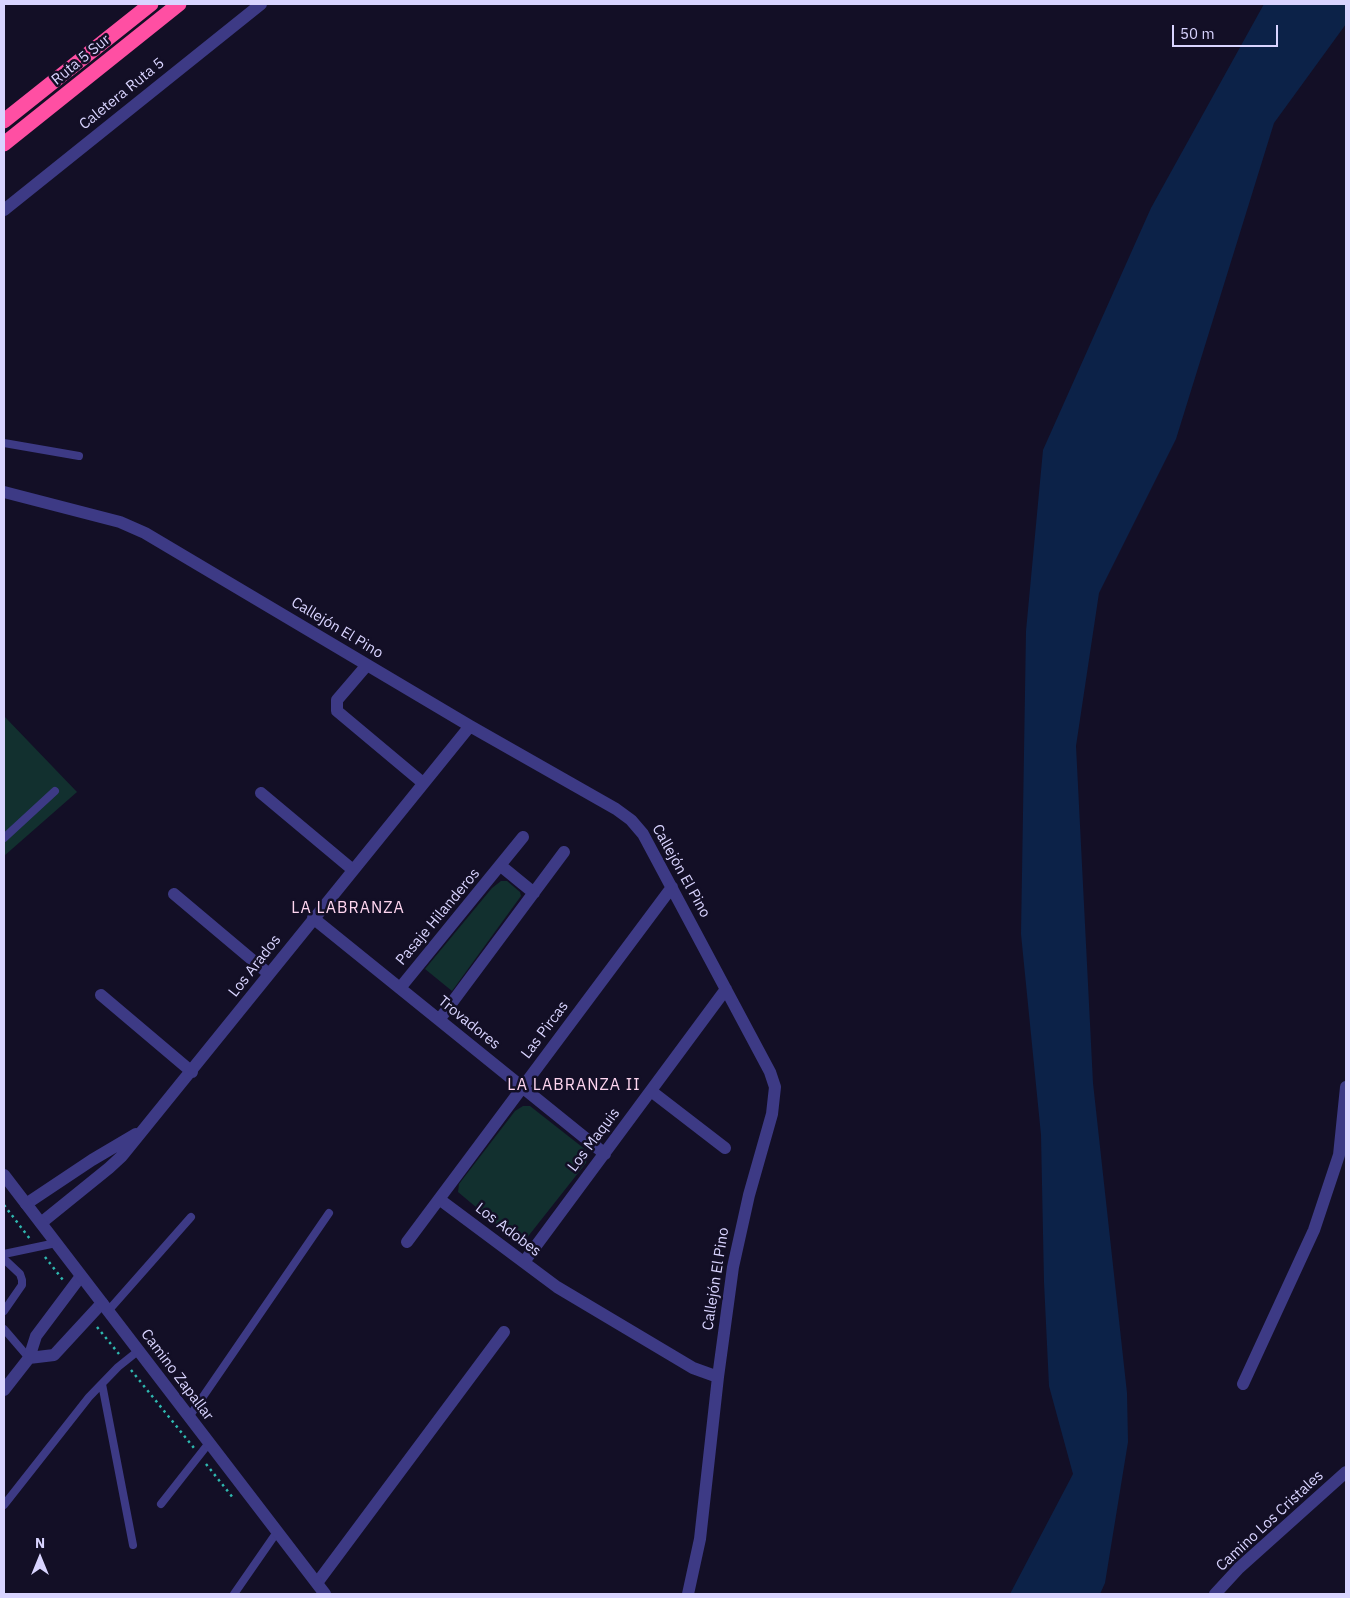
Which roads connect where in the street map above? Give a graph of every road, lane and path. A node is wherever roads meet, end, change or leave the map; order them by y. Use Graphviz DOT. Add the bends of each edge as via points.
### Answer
graph roads {
  1 [pos="151,4"];
  2 [pos="179,4"];
  3 [pos="260,4"];
  4 [pos="4,121"];
  5 [pos="4,144"];
  6 [pos="4,210"];
  7 [pos="4,442"];
  8 [pos="79,456"];
  9 [pos="4,492"];
  10 [pos="367,665"];
  11 [pos="470,726"];
  12 [pos="423,783"];
  13 [pos="55,791"];
  14 [pos="261,793"];
  15 [pos="523,837"];
  16 [pos="4,838"];
  17 [pos="564,852"];
  18 [pos="500,866"];
  19 [pos="353,870"];
  20 [pos="672,887"];
  21 [pos="534,893"];
  22 [pos="174,894"];
  23 [pos="313,918"];
  24 [pos="269,974"];
  25 [pos="400,988"];
  26 [pos="726,990"];
  27 [pos="101,995"];
  28 [pos="439,1020"];
  29 [pos="192,1072"];
  30 [pos="523,1087"];
  31 [pos="1346,1087"];
  32 [pos="651,1091"];
  33 [pos="140,1132"];
  34 [pos="725,1148"];
  35 [pos="605,1154"];
  36 [pos="4,1175"];
  37 [pos="439,1199"];
  38 [pos="26,1204"];
  39 [pos="4,1205"];
  40 [pos="329,1213"];
  41 [pos="191,1217"];
  42 [pos="41,1224"];
  43 [pos="407,1242"];
  44 [pos="56,1243"];
  45 [pos="37,1247"];
  46 [pos="4,1254"];
  47 [pos="4,1259"];
  48 [pos="524,1262"];
  49 [pos="81,1276"];
  50 [pos="70,1290"];
  51 [pos="105,1307"];
  52 [pos="4,1312"];
  53 [pos="90,1317"];
  54 [pos="4,1329"];
  55 [pos="504,1332"];
  56 [pos="138,1351"];
  57 [pos="29,1358"];
  58 [pos="125,1362"];
  59 [pos="718,1377"];
  60 [pos="102,1384"];
  61 [pos="1243,1384"];
  62 [pos="4,1390"];
  63 [pos="189,1417"];
  64 [pos="209,1444"];
  65 [pos="200,1455"];
  66 [pos="1346,1472"];
  67 [pos="234,1500"];
  68 [pos="161,1504"];
  69 [pos="4,1505"];
  70 [pos="277,1532"];
  71 [pos="133,1545"];
  72 [pos="317,1583"];
  73 [pos="234,1594"];
  74 [pos="325,1594"];
  75 [pos="688,1594"];
  76 [pos="1215,1594"];
  1 -- 4 [label="highway, Ruta 5 Sur"];
  2 -- 5 [label="highway, Ruta 5 Sur"];
  3 -- 6 [label="street, Caletera Ruta 5"];
  7 -- 8 [label="lane"];
  9 -- 10 [label="street, Callejón El Pino" via="120,522 145,533"];
  10 -- 11 [label="street, Callejón El Pino"];
  10 -- 12 [label="street" via="337,700 337,710"];
  11 -- 12 [label="street, Los Arados"];
  11 -- 20 [label="street, Callejón El Pino" via="624,814 643,834"];
  12 -- 19 [label="street, Los Arados"];
  13 -- 16 [label="lane"];
  14 -- 19 [label="street"];
  15 -- 18 [label="street, Pasaje Hilanderos"];
  17 -- 21 [label="street"];
  18 -- 21 [label="street, Pasaje Hilanderos"];
  18 -- 25 [label="street, Pasaje Hilanderos"];
  19 -- 23 [label="street, Los Arados"];
  20 -- 26 [label="street, Callejón El Pino"];
  20 -- 30 [label="street, Las Pircas"];
  21 -- 28 [label="street"];
  22 -- 24 [label="street"];
  23 -- 24 [label="street, Los Arados"];
  23 -- 25 [label="street, Trovadores"];
  24 -- 29 [label="street, Los Arados"];
  25 -- 28 [label="street, Trovadores"];
  26 -- 32 [label="street, Los Maquis"];
  26 -- 59 [label="street, Callejón El Pino" via="770,1072 775,1095 738,1238"];
  27 -- 29 [label="street"];
  28 -- 30 [label="street, Trovadores"];
  29 -- 33 [label="street, Los Arados"];
  30 -- 35 [label="street, Trovadores"];
  30 -- 37 [label="street, Las Pircas"];
  31 -- 61 [label="street" via="1339,1155 1314,1230"];
  32 -- 34 [label="street"];
  32 -- 35 [label="street, Los Maquis"];
  33 -- 38 [label="street, Los Arados"];
  33 -- 42 [label="street, Los Arados" via="109,1168"];
  35 -- 48 [label="street, Los Maquis"];
  36 -- 38 [label="street, Camino Zapallar"];
  37 -- 43 [label="street, Las Pircas"];
  37 -- 48 [label="street, Los Adobes"];
  38 -- 42 [label="street, Camino Zapallar"];
  39 -- 45 [label="path"];
  40 -- 63 [label="lane"];
  41 -- 51 [label="lane"];
  42 -- 44 [label="street, Camino Zapallar"];
  44 -- 45 [label="lane"];
  44 -- 49 [label="street, Camino Zapallar"];
  45 -- 46 [label="lane"];
  45 -- 50 [label="path"];
  47 -- 52 [label="lane" via="22,1280"];
  48 -- 59 [label="street, Los Adobes" via="557,1287 692,1368"];
  49 -- 50 [label="street"];
  49 -- 51 [label="street, Camino Zapallar"];
  50 -- 57 [label="street" via="36,1336"];
  51 -- 53 [label="street"];
  51 -- 56 [label="street, Camino Zapallar"];
  53 -- 57 [label="street" via="54,1355"];
  53 -- 58 [label="path"];
  54 -- 57 [label="lane"];
  55 -- 72 [label="street"];
  56 -- 58 [label="lane"];
  56 -- 63 [label="street, Camino Zapallar"];
  57 -- 62 [label="street"];
  58 -- 60 [label="lane"];
  58 -- 65 [label="path"];
  59 -- 75 [label="street, Callejón El Pino" via="700,1539"];
  60 -- 69 [label="lane" via="64,1426"];
  60 -- 71 [label="lane"];
  63 -- 64 [label="street, Camino Zapallar"];
  64 -- 65 [label="lane"];
  64 -- 70 [label="street, Camino Zapallar"];
  65 -- 67 [label="path"];
  65 -- 68 [label="lane"];
  66 -- 76 [label="street, Camino Los Cristales" via="1239,1568"];
  70 -- 72 [label="street, Camino Zapallar"];
  70 -- 73 [label="lane"];
  72 -- 74 [label="street, Camino Zapallar"];
}
